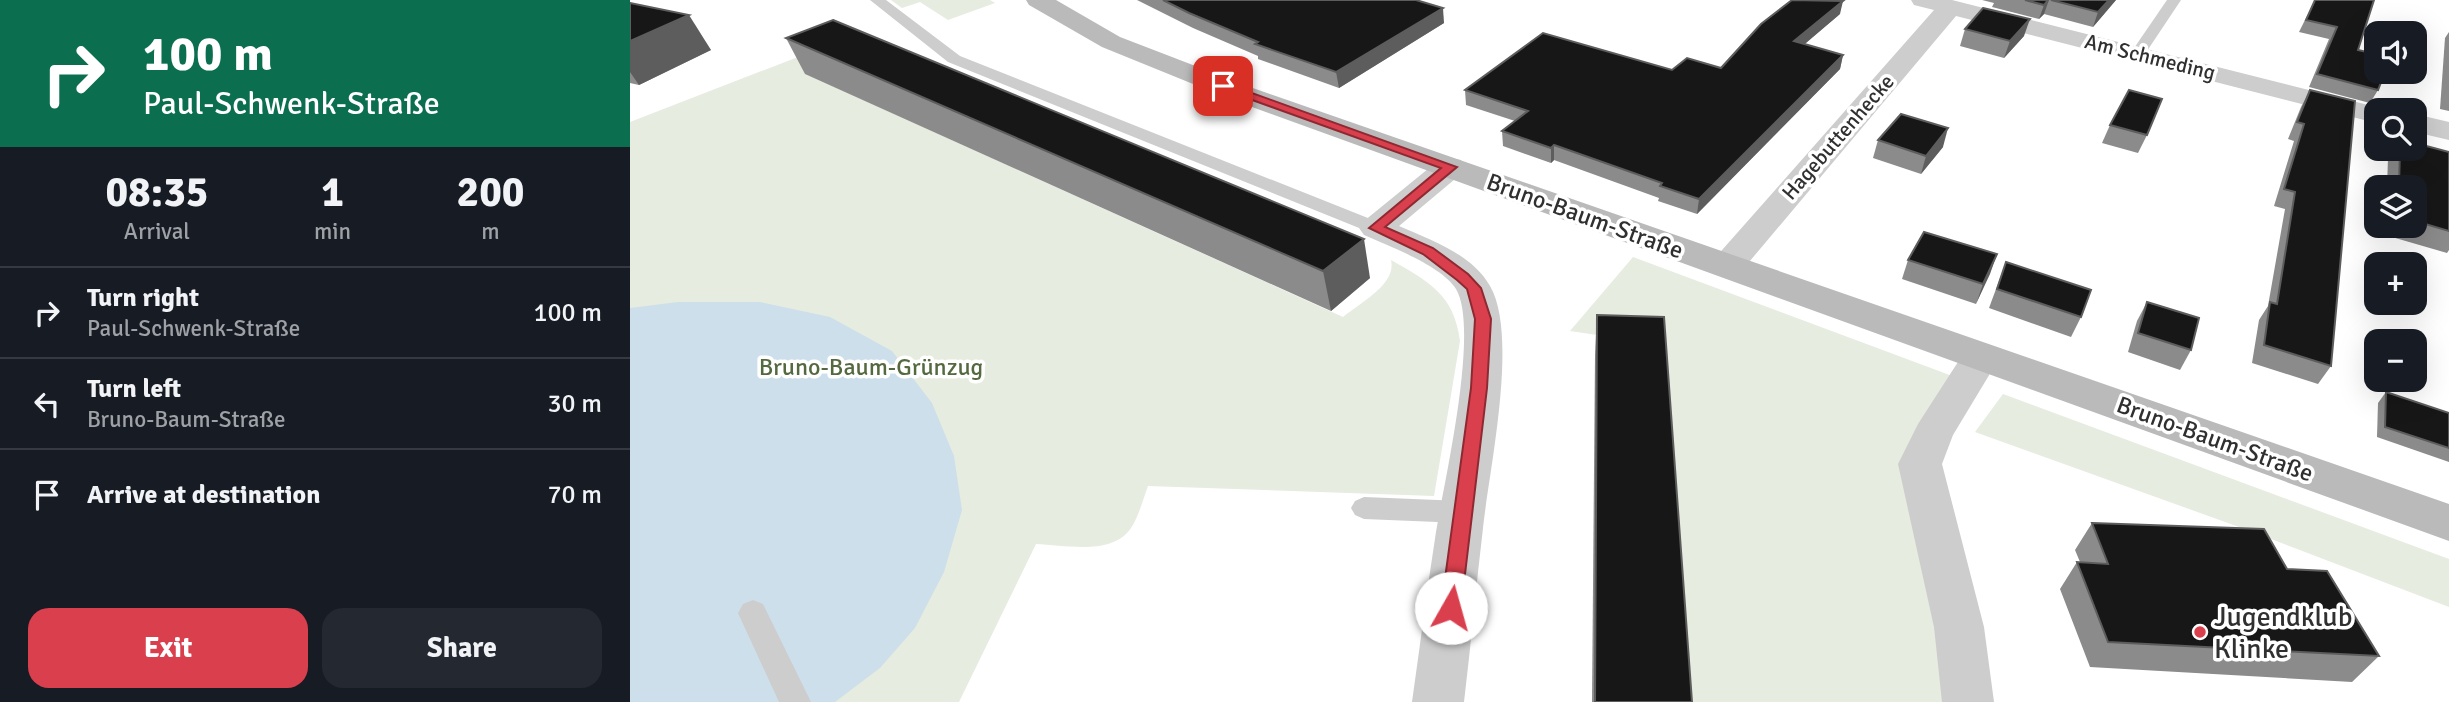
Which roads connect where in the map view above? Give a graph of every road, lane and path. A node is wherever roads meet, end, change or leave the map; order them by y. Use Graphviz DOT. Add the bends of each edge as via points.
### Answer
graph roads {
  1 [pos="877,0"];
  2 [pos="1038,0"];
  3 [pos="2174,0"];
  4 [pos="1936,3"];
  5 [pos="2137,54"];
  6 [pos="2364,111"];
  7 [pos="2427,126"];
  8 [pos="2449,131"];
  9 [pos="1450,167"];
  10 [pos="1376,228"];
  11 [pos="1727,266"];
  12 [pos="1981,356"];
  13 [pos="1364,508"];
  14 [pos="1462,512"];
  15 [pos="2449,523"];
  16 [pos="753,613"];
  17 [pos="795,702"];
  18 [pos="1438,702"];
  19 [pos="1968,702"];
  1 -- 10 [label="lane" via="954,59"];
  2 -- 9 [label="street, Bruno-Baum-Straße" via="1111,42"];
  3 -- 5 [label="lane"];
  4 -- 5 [label="street, Am Schmeding"];
  4 -- 11 [label="street, Hagebuttenhecke"];
  5 -- 6 [label="street, Am Schmeding"];
  7 -- 8 [label="street"];
  9 -- 10 [label="street"];
  9 -- 11 [label="street, Bruno-Baum-Straße"];
  10 -- 14 [label="street" via="1428,251 1474,288 1479,302 1483,319 1480,382"];
  11 -- 12 [label="street, Bruno-Baum-Straße"];
  12 -- 15 [label="street, Bruno-Baum-Straße"];
  12 -- 19 [label="street" via="1928,439 1920,464 1959,627"];
  13 -- 14 [label="lane"];
  14 -- 18 [label="street"];
  16 -- 17 [label="lane"];
}
